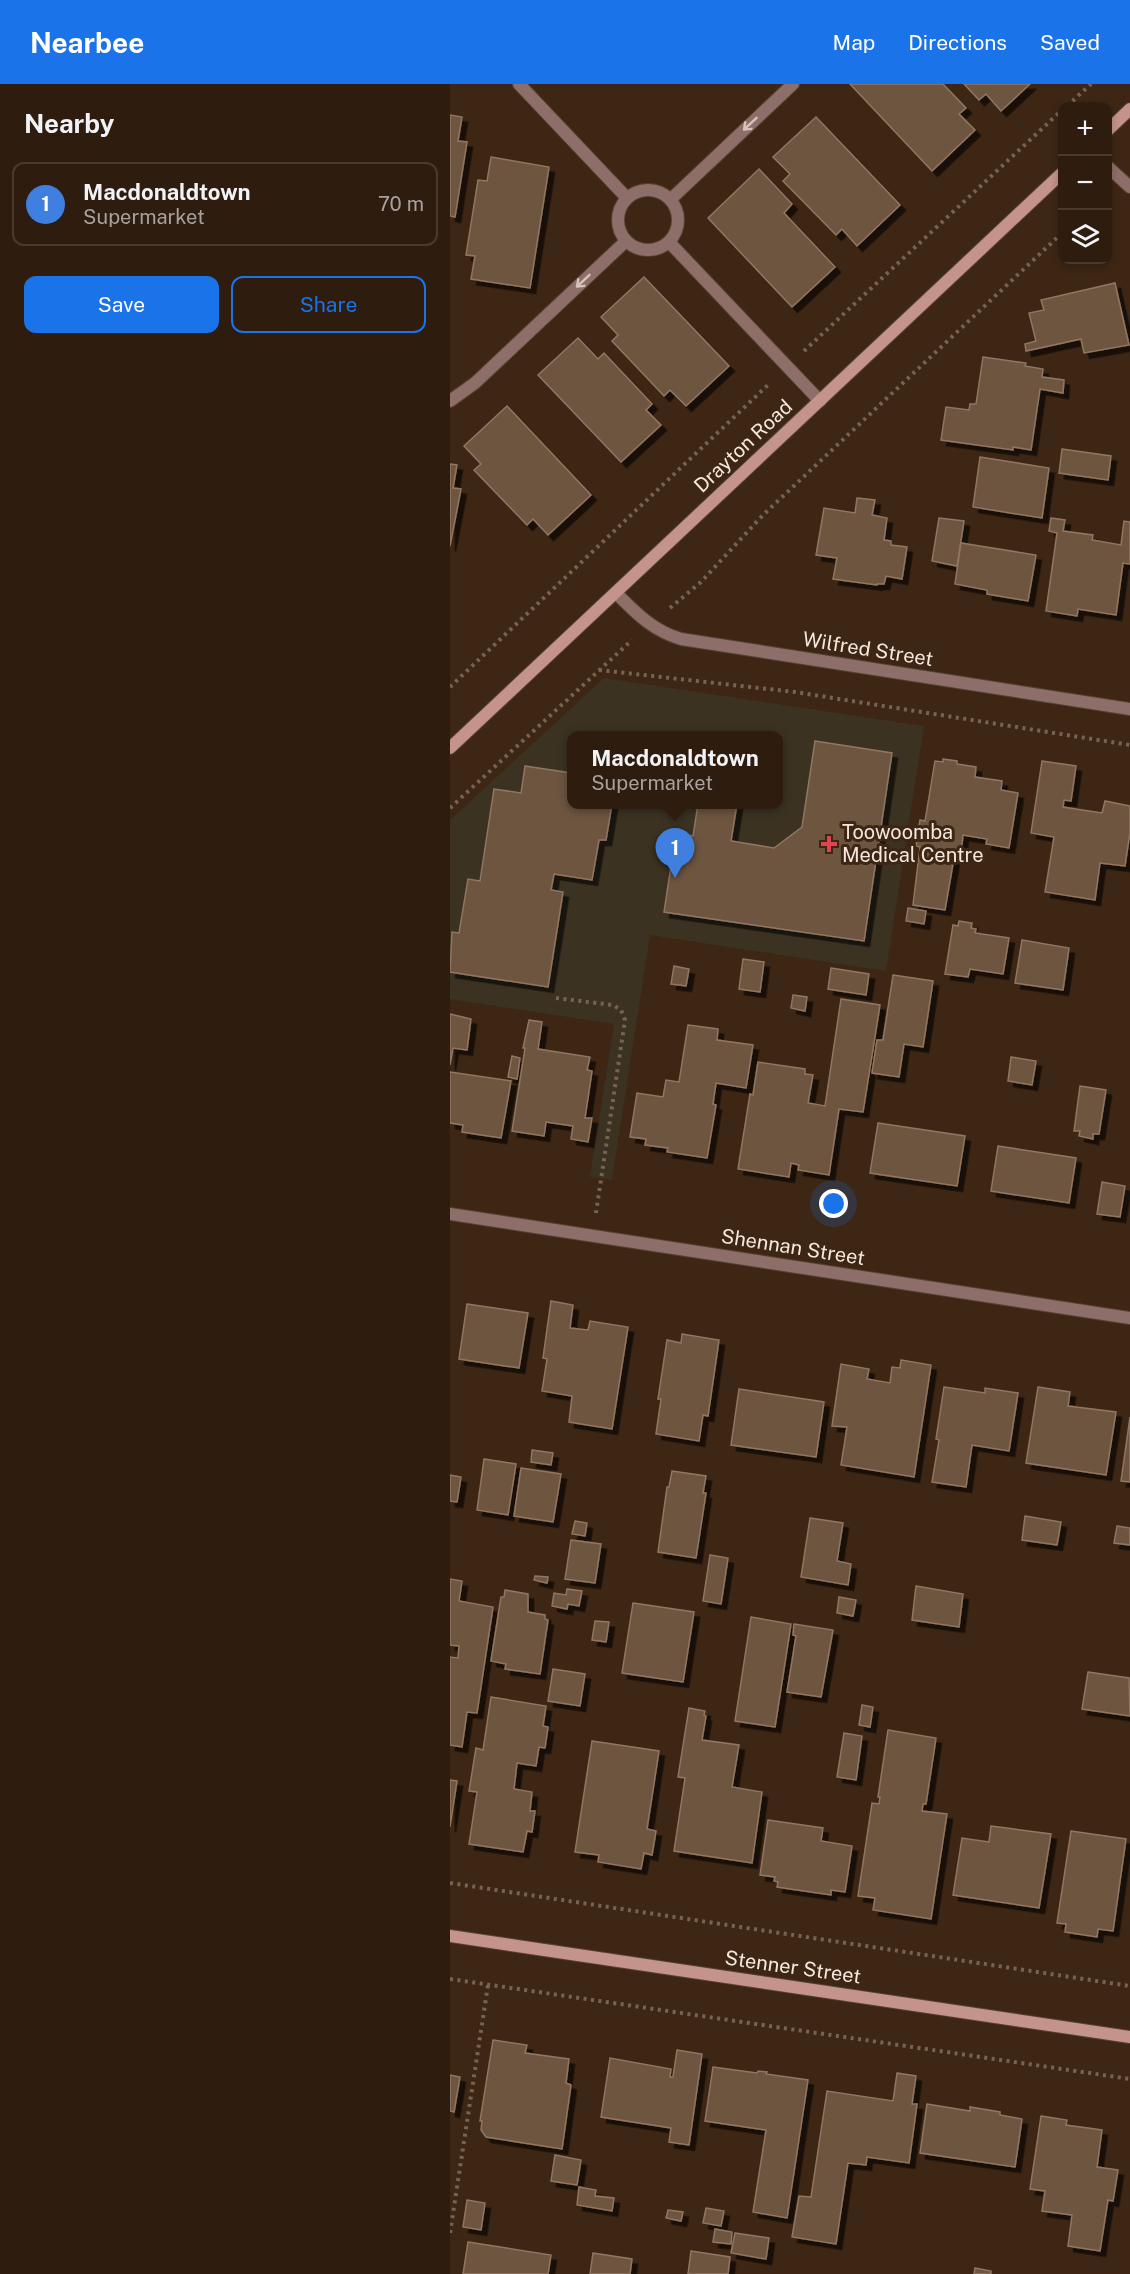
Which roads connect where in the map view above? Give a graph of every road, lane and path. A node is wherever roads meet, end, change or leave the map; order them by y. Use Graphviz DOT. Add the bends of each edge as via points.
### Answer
graph roads {
  1 [pos="519,84"];
  2 [pos="793,84"];
  3 [pos="1091,84"];
  4 [pos="1071,102"];
  5 [pos="1130,109"];
  6 [pos="1058,114"];
  7 [pos="1112,125"];
  8 [pos="1112,171"];
  9 [pos="1058,177"];
  10 [pos="1130,187"];
  11 [pos="627,198"];
  12 [pos="671,199"];
  13 [pos="1058,237"];
  14 [pos="626,241"];
  15 [pos="669,242"];
  16 [pos="786,367"];
  17 [pos="820,400"];
  18 [pos="450,401"];
  19 [pos="616,593"];
  20 [pos="650,624"];
  21 [pos="599,670"];
  22 [pos="450,687"];
  23 [pos="1130,709"];
  24 [pos="1130,744"];
  25 [pos="450,748"];
  26 [pos="450,808"];
  27 [pos="556,998"];
  28 [pos="450,1214"];
  29 [pos="592,1236"];
  30 [pos="1130,1318"];
  31 [pos="450,1883"];
  32 [pos="450,1936"];
  33 [pos="450,1979"];
  34 [pos="488,1985"];
  35 [pos="1130,1986"];
  36 [pos="1130,2037"];
  37 [pos="1130,2079"];
  38 [pos="450,2233"];
  1 -- 11 [label="street"];
  2 -- 12 [label="street, one-way"];
  3 -- 4 [label="path"];
  5 -- 7 [label="main road"];
  6 -- 16 [label="path"];
  8 -- 10 [label="street"];
  9 -- 17 [label="main road, Drayton Road"];
  11 -- 12 [label="street" via="641,190 657,190"];
  11 -- 14 [label="street" via="618,212 618,227"];
  12 -- 15 [label="street" via="678,213 678,229"];
  13 -- 20 [label="path" via="763,514 701,582"];
  14 -- 15 [label="street" via="639,249 655,250"];
  14 -- 18 [label="street, one-way" via="475,383"];
  15 -- 16 [label="street"];
  16 -- 17 [label="street"];
  16 -- 22 [label="path"];
  17 -- 19 [label="main road, Drayton Road"];
  19 -- 20 [label="street, Wilfred Street"];
  19 -- 25 [label="main road, Drayton Road"];
  20 -- 21 [label="path"];
  20 -- 23 [label="street, Wilfred Street" via="669,636 692,642"];
  21 -- 24 [label="path" via="795,692"];
  21 -- 26 [label="path"];
  27 -- 29 [label="path" via="613,1005 621,1010 625,1020"];
  28 -- 29 [label="street, Shennan Street"];
  29 -- 30 [label="street, Shennan Street"];
  31 -- 35 [label="path"];
  32 -- 36 [label="main road, Stenner Street"];
  33 -- 34 [label="path"];
  34 -- 37 [label="path"];
  34 -- 38 [label="path"];
}
